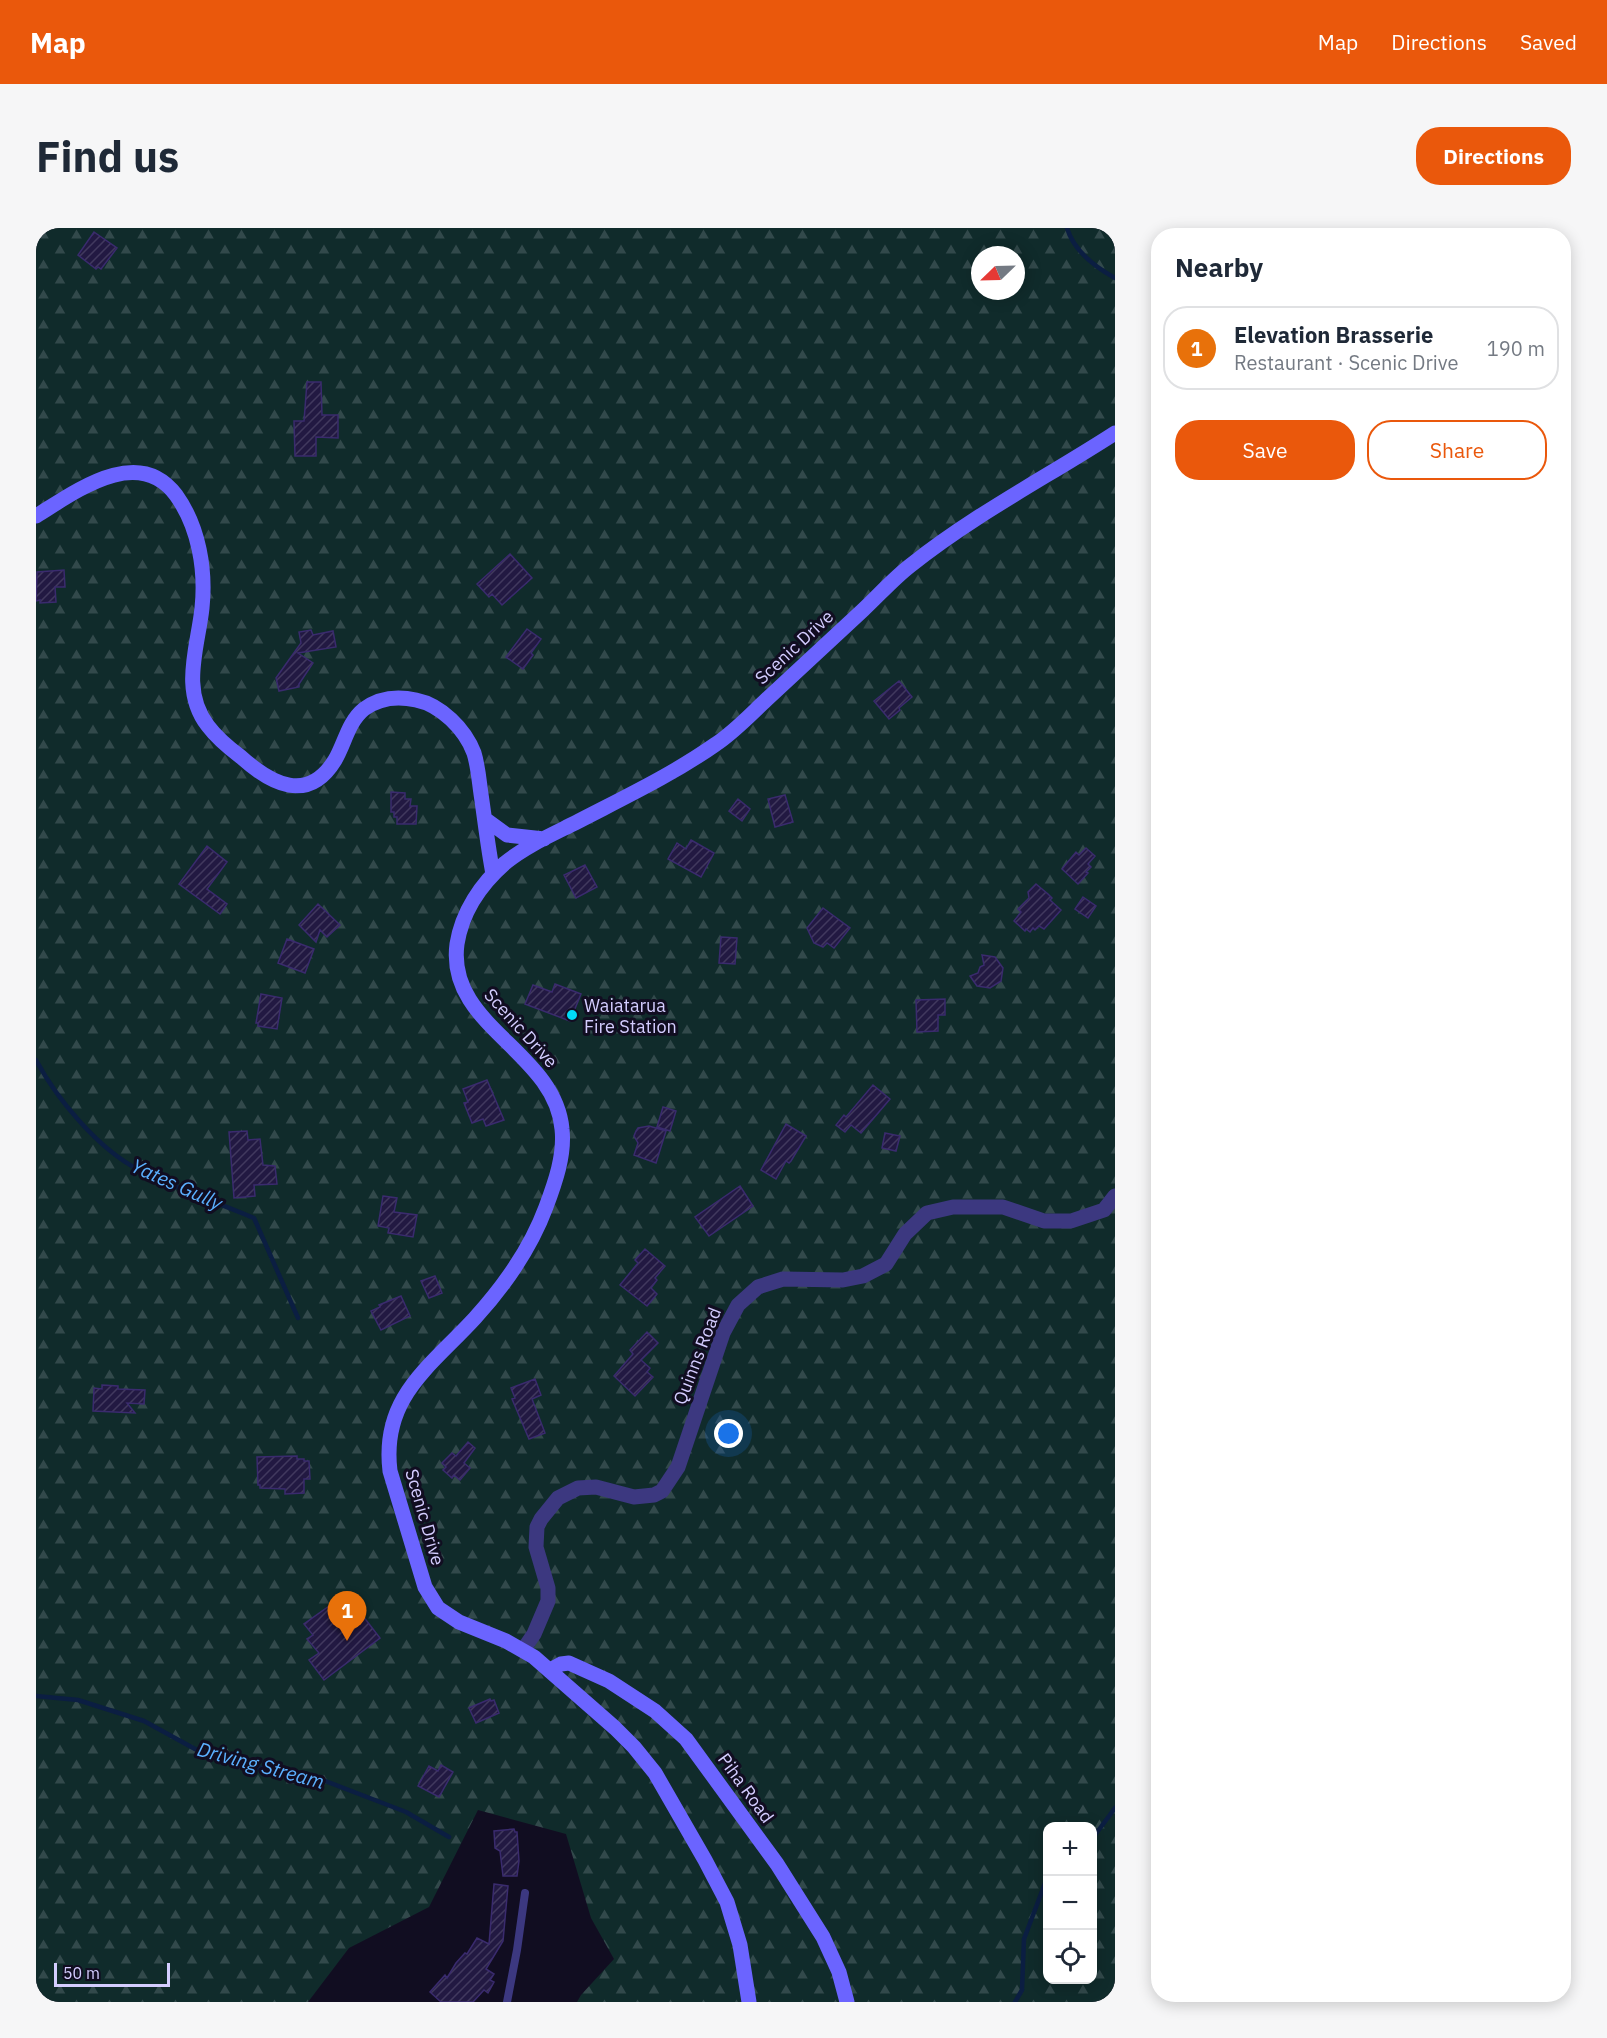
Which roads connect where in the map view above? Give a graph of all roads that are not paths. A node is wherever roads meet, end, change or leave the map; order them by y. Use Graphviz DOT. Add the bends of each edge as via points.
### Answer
graph roads {
  1 [pos="1115,433"];
  2 [pos="36,516"];
  3 [pos="485,819"];
  4 [pos="544,839"];
  5 [pos="493,874"];
  6 [pos="1115,1196"];
  7 [pos="523,1650"];
  8 [pos="550,1670"];
  9 [pos="525,1893"];
  10 [pos="507,2002"];
  11 [pos="749,2002"];
  12 [pos="847,2002"];
  1 -- 4 [label="main road, Scenic Drive" via="980,514 909,566 721,741 679,770"];
  2 -- 3 [label="main road" via="118,474 142,473 162,481 182,503 198,543 203,592 192,687 200,712 216,735 265,777 298,787 328,770 363,710 383,699 425,702 448,717 470,747"];
  3 -- 4 [label="main road" via="507,835"];
  3 -- 5 [label="main road"];
  4 -- 5 [label="main road, Scenic Drive"];
  5 -- 7 [label="main road, Scenic Drive" via="461,924 458,972 469,1000 539,1075 552,1096 563,1130 559,1165 545,1211 522,1258 400,1402 393,1418 388,1452 430,1598 459,1622"];
  6 -- 7 [label="street, Quinns Road" via="1104,1210 1071,1221 1044,1221 1003,1207 953,1207 927,1213 905,1234 886,1264 863,1276 843,1280 783,1279 758,1287 738,1305 723,1333 678,1467 662,1491 654,1496 634,1497 596,1487 578,1488 558,1498 541,1519 535,1538 548,1600"];
  7 -- 8 [label="main road, Scenic Drive"];
  8 -- 11 [label="main road, Scenic Drive" via="634,1747 655,1773 730,1909"];
  8 -- 12 [label="main road, Piha Road" via="569,1663 609,1681 655,1711 686,1739 777,1864 823,1937"];
  9 -- 10 [label="lane"];
}
